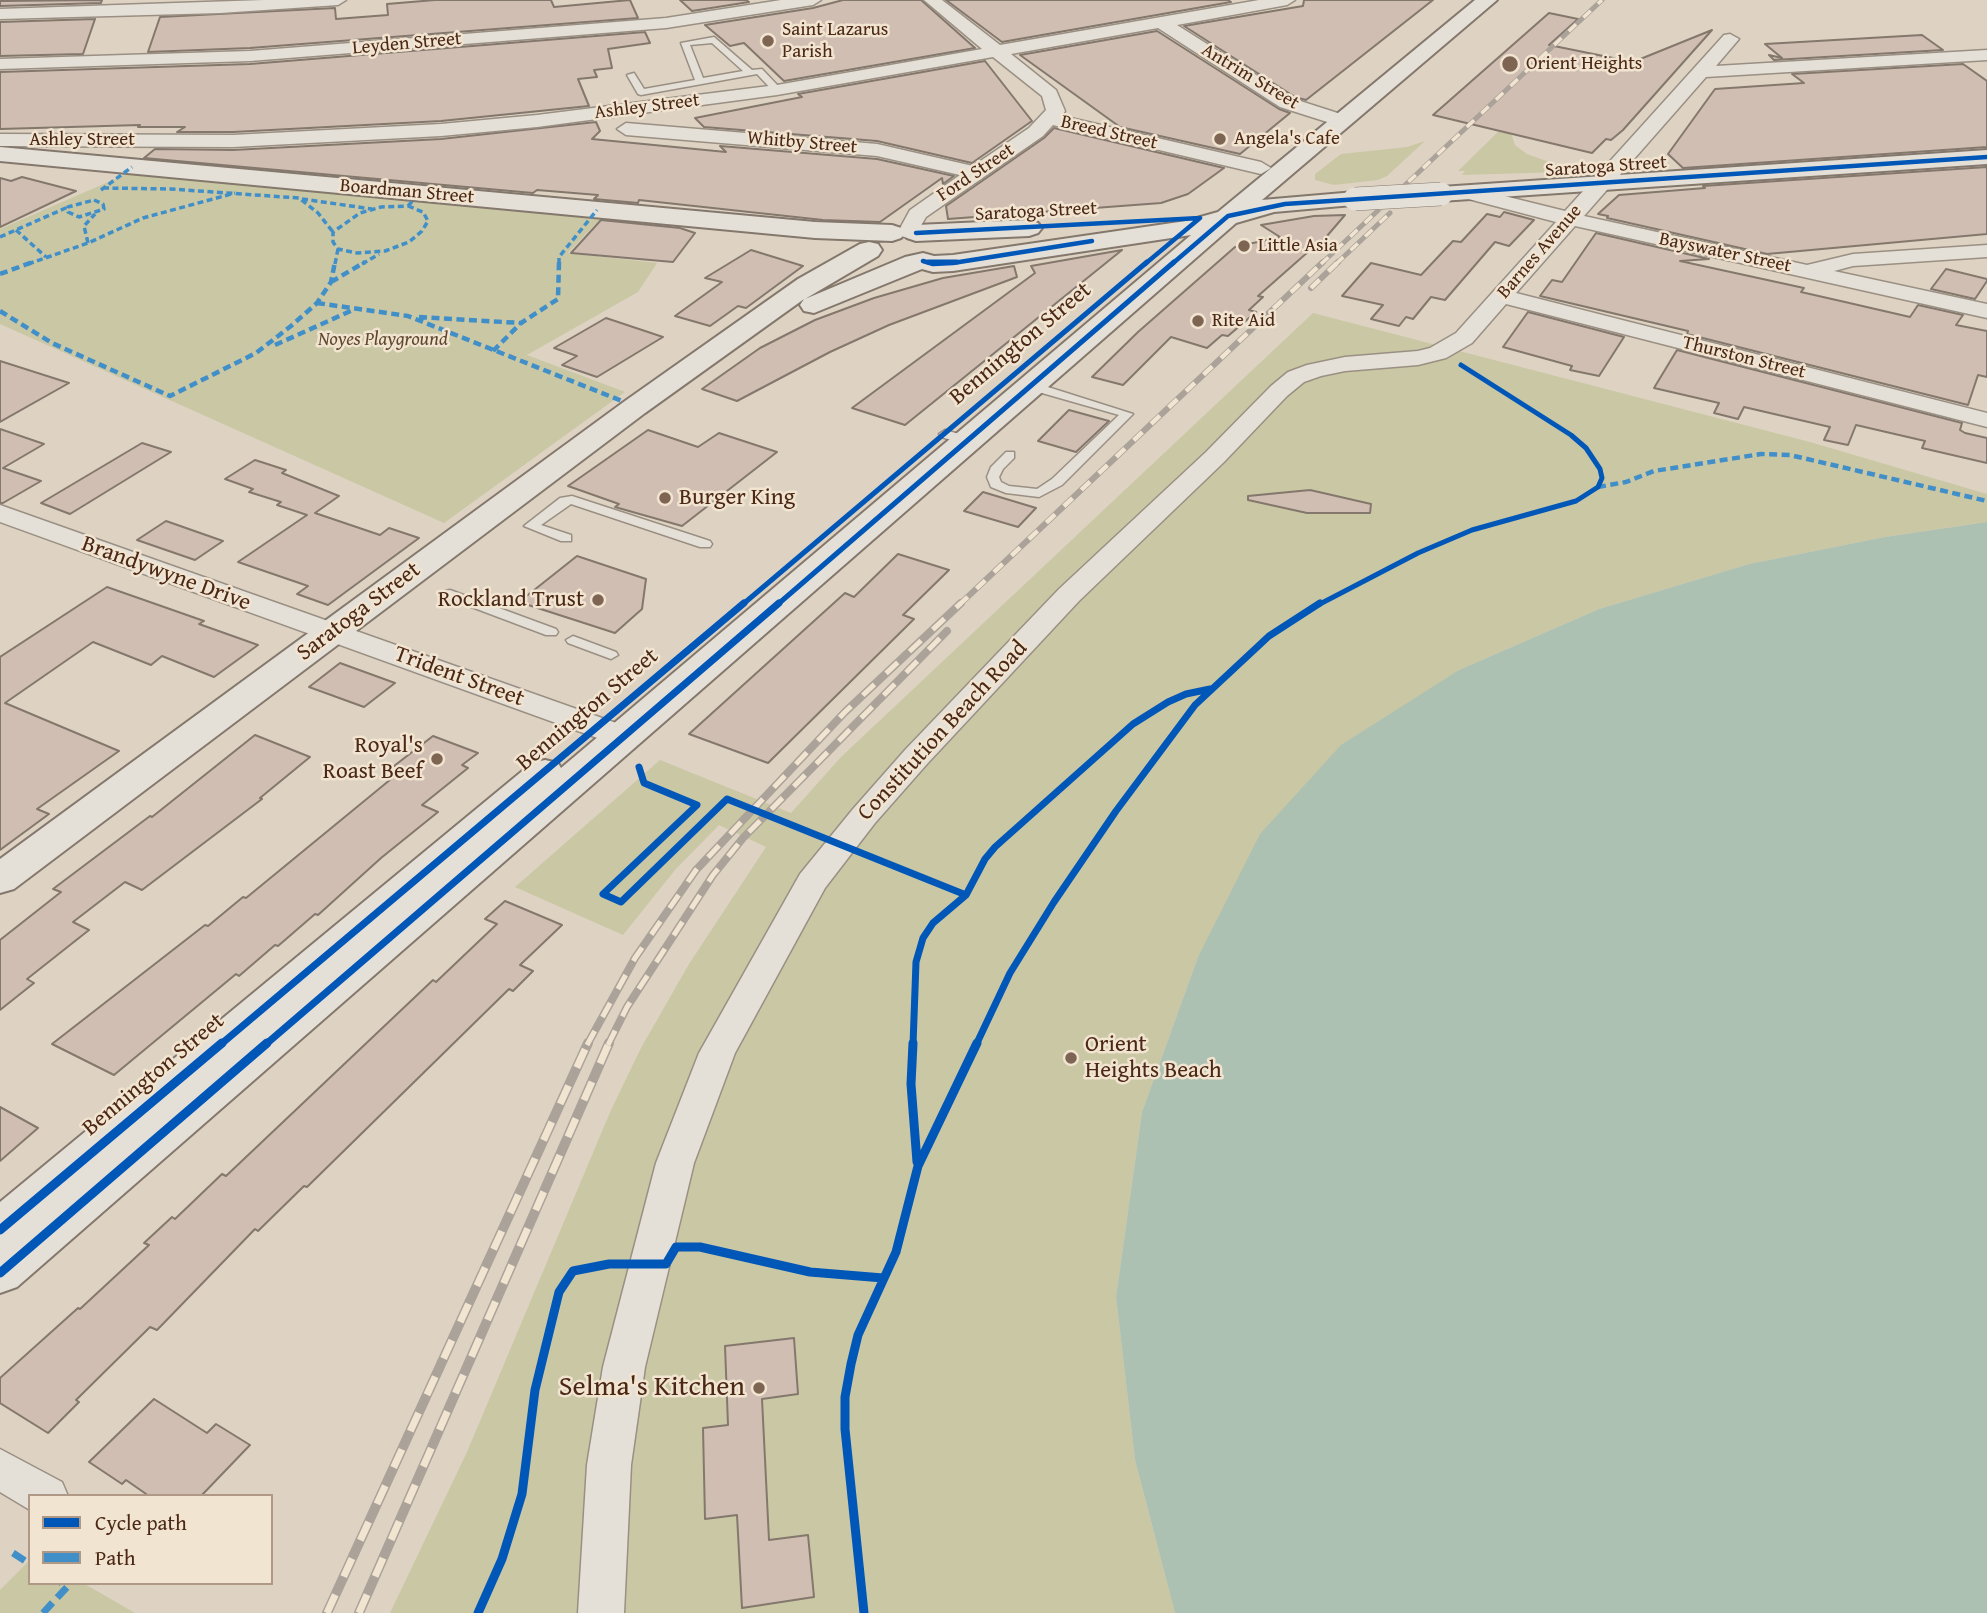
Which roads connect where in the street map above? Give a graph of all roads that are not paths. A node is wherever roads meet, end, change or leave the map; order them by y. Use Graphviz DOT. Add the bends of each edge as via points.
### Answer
graph roads {
  1 [pos="338,0"];
  2 [pos="813,0"];
  3 [pos="932,0"];
  4 [pos="1287,0"];
  5 [pos="1467,0"];
  6 [pos="1487,0"];
  7 [pos="0,14"];
  8 [pos="1161,22"];
  9 [pos="1730,39"];
  10 [pos="998,51"];
  11 [pos="1987,55"];
  12 [pos="0,64"];
  13 [pos="1700,72"];
  14 [pos="750,73"];
  15 [pos="1389,73"];
  16 [pos="631,75"];
  17 [pos="700,82"];
  18 [pos="776,90"];
  19 [pos="1051,119"];
  20 [pos="1334,119"];
  21 [pos="626,129"];
  22 [pos="5,149"];
  23 [pos="1987,157"];
  24 [pos="1288,167"];
  25 [pos="1261,168"];
  26 [pos="976,173"];
  27 [pos="1602,182"];
  28 [pos="1452,193"];
  29 [pos="1355,200"];
  30 [pos="1228,216"];
  31 [pos="1568,219"];
  32 [pos="1194,223"];
  33 [pos="815,230"];
  34 [pos="906,233"];
  35 [pos="869,248"];
  36 [pos="1987,251"];
  37 [pos="918,262"];
  38 [pos="1805,271"];
  39 [pos="1500,296"];
  40 [pos="1987,311"];
  41 [pos="1464,338"];
  42 [pos="719,346"];
  43 [pos="1032,386"];
  44 [pos="1987,420"];
  45 [pos="957,437"];
  46 [pos="1010,455"];
  47 [pos="0,513"];
  48 [pos="566,538"];
  49 [pos="705,544"];
  50 [pos="450,594"];
  51 [pos="332,632"];
  52 [pos="551,632"];
  53 [pos="573,640"];
  54 [pos="611,655"];
  55 [pos="611,732"];
  56 [pos="0,879"];
  57 [pos="0,1230"];
  58 [pos="0,1273"];
  59 [pos="0,1469"];
  60 [pos="43,1494"];
  61 [pos="601,1613"];
  1 -- 7 [label="street"];
  2 -- 12 [label="street, Leyden Street" via="666,23 278,54"];
  3 -- 10 [label="street, Breed Street"];
  4 -- 8 [label="street, Ashley Street"];
  5 -- 15 [label="main road, Bennington Street"];
  6 -- 15 [label="main road, Bennington Street"];
  8 -- 10 [label="street, Ashley Street"];
  8 -- 20 [label="street, Antrim Street" via="1287,103"];
  9 -- 13 [label="street, Barnes Avenue"];
  10 -- 18 [label="street, Ashley Street"];
  10 -- 19 [label="street, Breed Street" via="1050,94 1056,111"];
  11 -- 13 [label="street"];
  13 -- 27 [label="street, Barnes Avenue"];
  14 -- 17 [label="lane"];
  14 -- 17 [label="lane" via="714,40 685,43"];
  14 -- 18 [label="lane" via="759,71"];
  15 -- 20 [label="main road, Bennington Street"];
  16 -- 17 [label="lane" via="641,92"];
  18 -- 22 [label="street, Ashley Street" via="537,121 337,137"];
  19 -- 25 [label="street, Breed Street"];
  19 -- 26 [label="street, Ford Street"];
  20 -- 24 [label="main road, Bennington Street"];
  20 -- 25 [label="main road, Bennington Street"];
  21 -- 26 [label="street, Whitby Street" via="877,150"];
  22 -- 33 [label="main road, Boardman Street"];
  23 -- 27 [label="main road, Saratoga Street"];
  24 -- 29 [label="main road" via="1289,177 1306,188"];
  24 -- 30 [label="main road, Bennington Street"];
  25 -- 32 [label="main road, Bennington Street"];
  26 -- 34 [label="street, Ford Street" via="916,214"];
  27 -- 28 [label="main road, Saratoga Street"];
  27 -- 31 [label="street, Barnes Avenue"];
  28 -- 29 [label="main road, Saratoga Street, bridge"];
  28 -- 31 [label="street, Bayswater Street"];
  29 -- 30 [label="main road, Saratoga Street" via="1278,205"];
  30 -- 32 [label="main road, Saratoga Street"];
  30 -- 43 [label="main road, Bennington Street"];
  31 -- 38 [label="street, Bayswater Street"];
  31 -- 39 [label="street, Barnes Avenue"];
  32 -- 34 [label="main road, Saratoga Street"];
  32 -- 37 [label="main road, Saratoga Street" via="953,262"];
  32 -- 45 [label="main road, Bennington Street"];
  33 -- 34 [label="main road, Boardman Street"];
  33 -- 35 [label="main road, Boardman Street"];
  34 -- 35 [label="main road, Saratoga Street" via="874,240"];
  34 -- 37 [label="main road" via="930,236 940,246 938,253"];
  35 -- 37 [label="main road, Boardman Street" via="873,257 885,262"];
  35 -- 42 [label="main road, Saratoga Street"];
  36 -- 38 [label="street" via="1853,260"];
  37 -- 42 [label="main road, Saratoga Street"];
  38 -- 40 [label="street, Bayswater Street"];
  39 -- 41 [label="street, Barnes Avenue"];
  39 -- 44 [label="street, Thurston Street"];
  41 -- 61 [label="street, Constitution Beach Road" via="1462,353 1429,368 1345,364 1296,377 1279,391 1069,595 916,757 812,882 717,1053 675,1163 624,1367 609,1465"];
  42 -- 51 [label="main road, Saratoga Street"];
  43 -- 45 [label="main road, Bennington Street"];
  43 -- 46 [label="lane" via="1127,414 1057,482 1039,493 996,484 997,467"];
  45 -- 55 [label="main road, Bennington Street"];
  47 -- 51 [label="street, Brandywyne Drive"];
  48 -- 49 [label="lane" via="531,526 565,500 572,500"];
  50 -- 52 [label="lane"];
  51 -- 55 [label="street, Trident Street"];
  51 -- 56 [label="main road, Saratoga Street"];
  53 -- 54 [label="lane"];
  55 -- 57 [label="main road, Bennington Street"];
  55 -- 58 [label="main road, Bennington Street"];
  59 -- 60 [label="street"];
}
